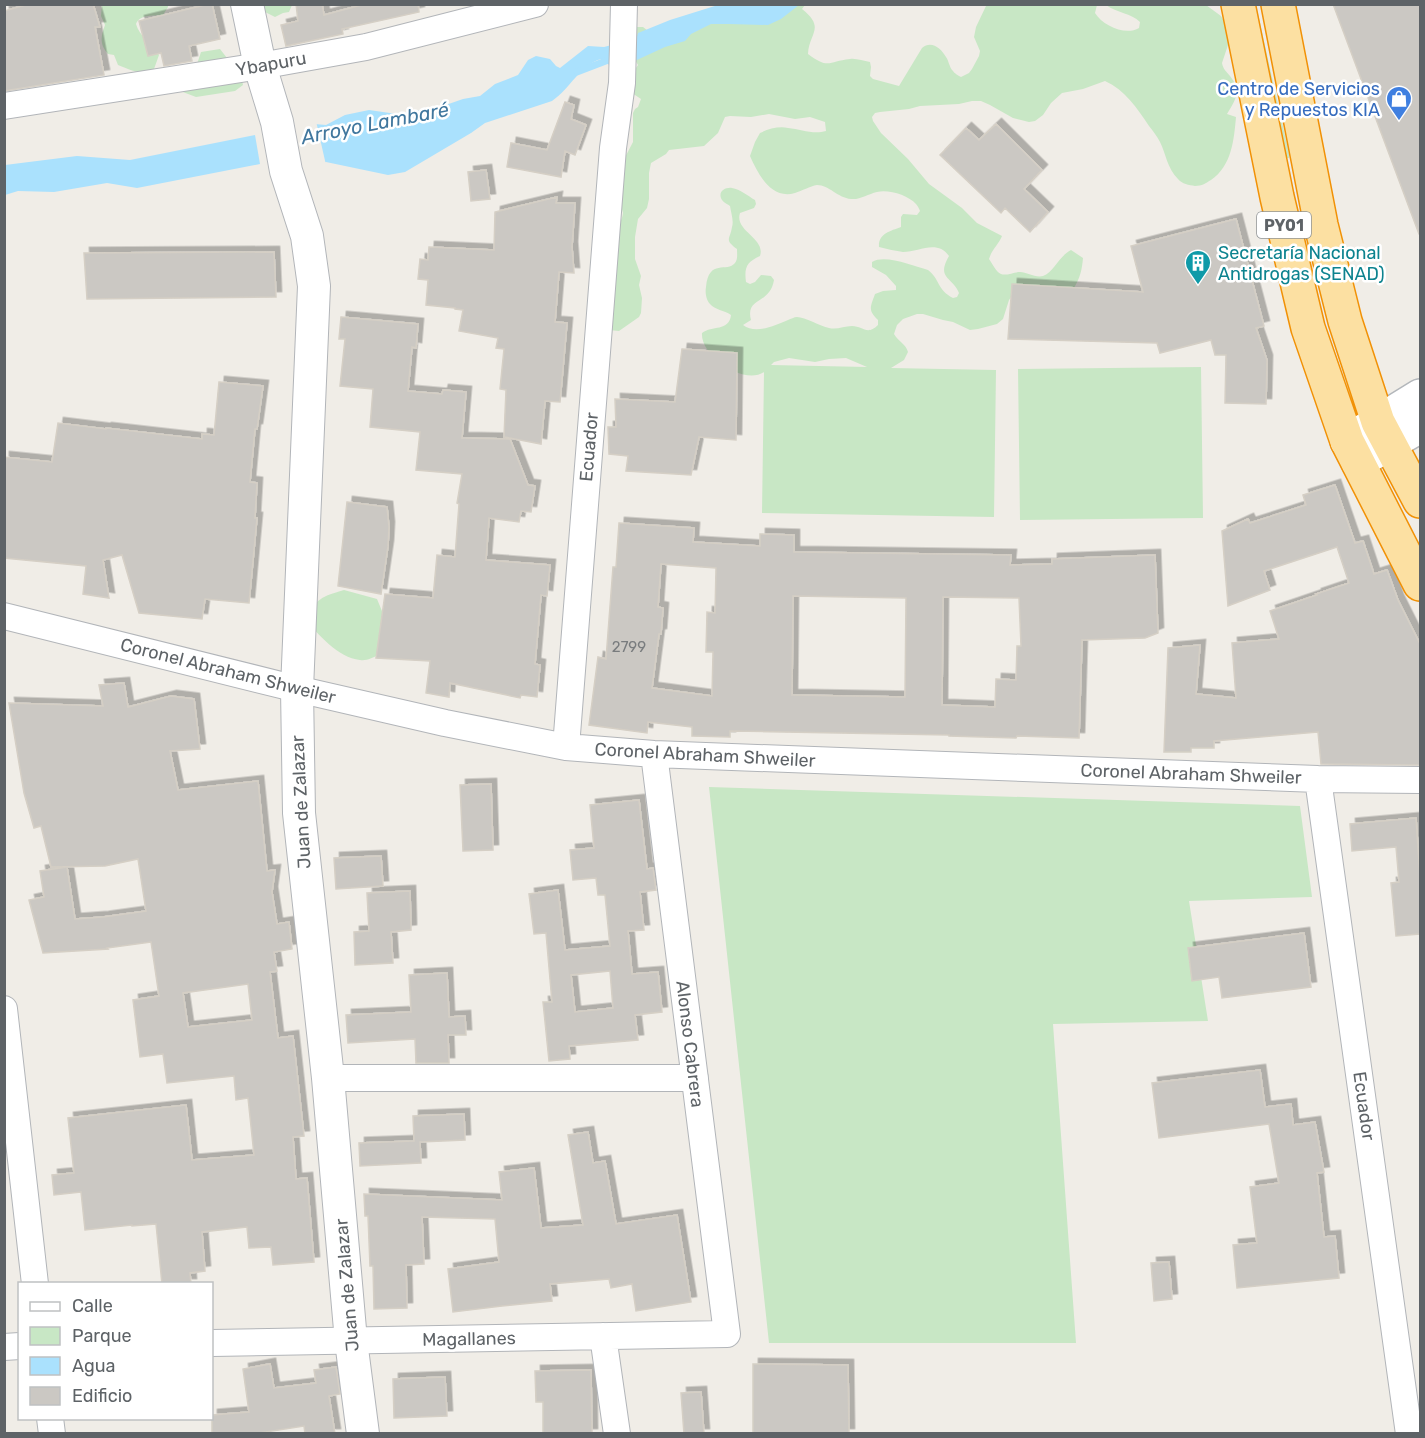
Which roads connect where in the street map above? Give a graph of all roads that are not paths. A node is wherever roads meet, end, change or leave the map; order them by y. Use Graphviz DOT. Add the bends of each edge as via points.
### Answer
graph roads {
  1 [pos="247,4"];
  2 [pos="535,4"];
  3 [pos="1238,4"];
  4 [pos="1278,4"];
  5 [pos="624,14"];
  6 [pos="260,66"];
  7 [pos="4,106"];
  8 [pos="1420,396"];
  9 [pos="1420,426"];
  10 [pos="1384,433"];
  11 [pos="1352,451"];
  12 [pos="1420,501"];
  13 [pos="1420,584"];
  14 [pos="4,616"];
  15 [pos="297,689"];
  16 [pos="566,747"];
  17 [pos="654,754"];
  18 [pos="1318,779"];
  19 [pos="1420,780"];
  20 [pos="4,1009"];
  21 [pos="328,1078"];
  22 [pos="695,1078"];
  23 [pos="35,1282"];
  24 [pos="727,1334"];
  25 [pos="603,1336"];
  26 [pos="351,1341"];
  27 [pos="213,1343"];
  28 [pos="363,1434"];
  29 [pos="617,1434"];
  30 [pos="1409,1434"];
  1 -- 6 [label="street"];
  2 -- 6 [label="street, Ybapuru" via="366,47"];
  3 -- 11 [label="highway, PY01" via="1308,328"];
  4 -- 10 [label="highway, PY01" via="1321,225 1345,321"];
  5 -- 16 [label="street, Ecuador"];
  6 -- 7 [label="street, Ybapuru"];
  6 -- 15 [label="street, Juan de Zalazar" via="307,236 314,286"];
  8 -- 10 [label="main road"];
  9 -- 10 [label="main road"];
  10 -- 11 [label="main road"];
  10 -- 12 [label="highway, PY01"];
  11 -- 13 [label="highway, PY01"];
  14 -- 15 [label="street, Coronel Abraham Shweiler"];
  15 -- 16 [label="street, Coronel Abraham Shweiler"];
  15 -- 21 [label="street, Juan de Zalazar" via="299,813"];
  16 -- 17 [label="street, Coronel Abraham Shweiler"];
  17 -- 18 [label="street, Coronel Abraham Shweiler"];
  17 -- 22 [label="street, Alonso Cabrera"];
  18 -- 19 [label="street, Coronel Abraham Shweiler"];
  18 -- 30 [label="street, Ecuador"];
  20 -- 23 [label="street"];
  21 -- 22 [label="street"];
  21 -- 26 [label="street, Juan de Zalazar"];
  22 -- 24 [label="street, Alonso Cabrera"];
  24 -- 25 [label="street, Magallanes"];
  25 -- 26 [label="street, Magallanes"];
  25 -- 29 [label="street"];
  26 -- 27 [label="street, Magallanes"];
  26 -- 28 [label="street, Juan de Zalazar"];
}
